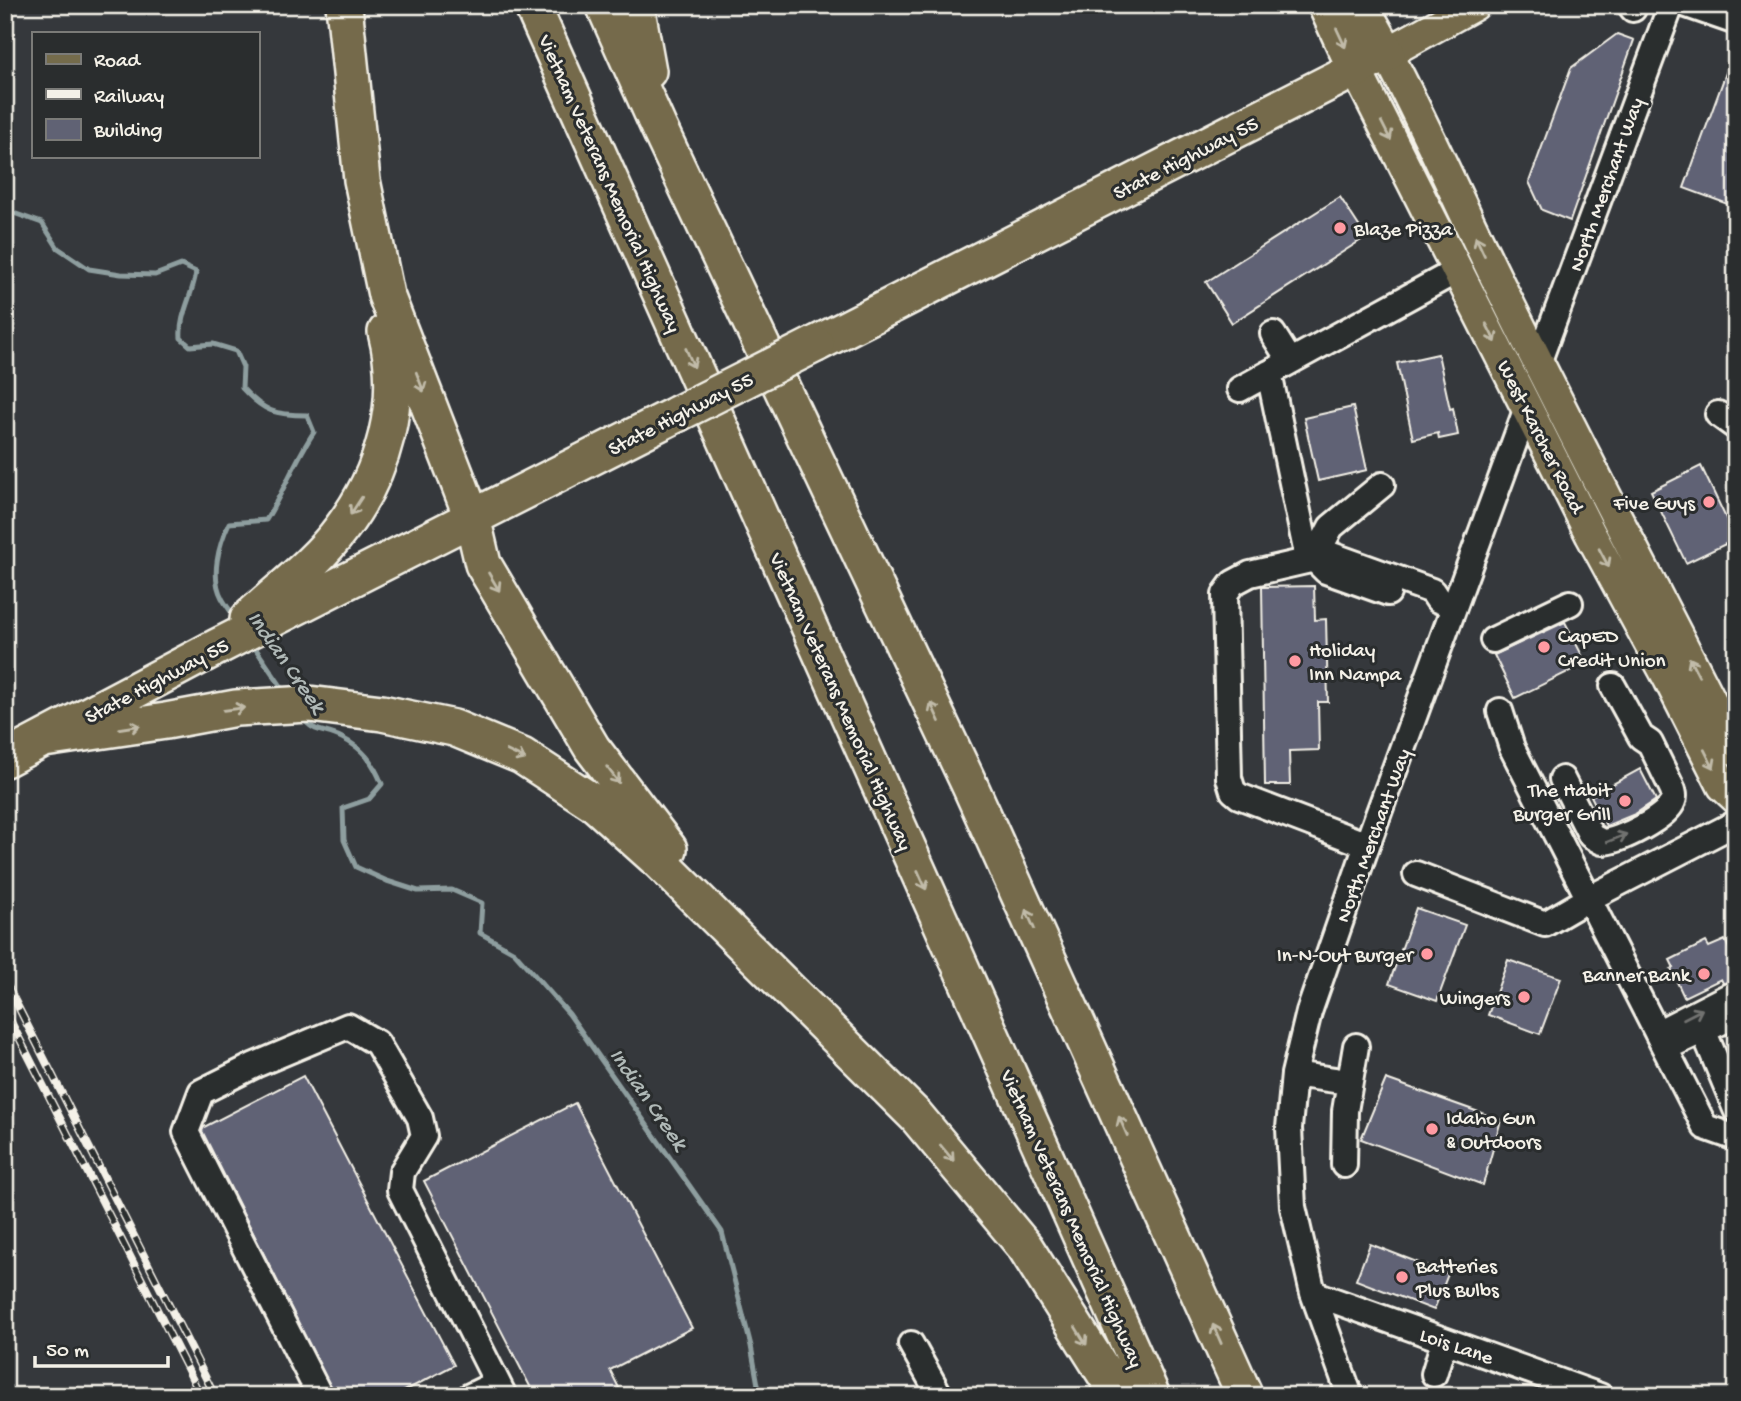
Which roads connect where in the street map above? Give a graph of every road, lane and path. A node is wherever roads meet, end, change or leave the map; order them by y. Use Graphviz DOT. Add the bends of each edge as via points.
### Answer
graph roads {
  1 [pos="342,5"];
  2 [pos="532,5"];
  3 [pos="604,5"];
  4 [pos="636,5"];
  5 [pos="1326,5"];
  6 [pos="1360,5"];
  7 [pos="1474,5"];
  8 [pos="1671,5"];
  9 [pos="1687,5"];
  10 [pos="1736,22"];
  11 [pos="1387,53"];
  12 [pos="1356,70"];
  13 [pos="658,126"];
  14 [pos="1458,270"];
  15 [pos="1273,334"];
  16 [pos="1538,363"];
  17 [pos="1280,367"];
  18 [pos="1240,389"];
  19 [pos="1528,405"];
  20 [pos="1382,485"];
  21 [pos="472,517"];
  22 [pos="1619,521"];
  23 [pos="1311,559"];
  24 [pos="1446,603"];
  25 [pos="1570,603"];
  26 [pos="1493,640"];
  27 [pos="217,647"];
  28 [pos="1613,686"];
  29 [pos="1500,711"];
  30 [pos="44,739"];
  31 [pos="1736,750"];
  32 [pos="5,759"];
  33 [pos="1562,779"];
  34 [pos="1736,798"];
  35 [pos="1736,823"];
  36 [pos="1367,845"];
  37 [pos="1416,874"];
  38 [pos="1588,899"];
  39 [pos="1733,1005"];
  40 [pos="1703,1030"];
  41 [pos="1661,1040"];
  42 [pos="1356,1046"];
  43 [pos="1294,1074"];
  44 [pos="1349,1082"];
  45 [pos="1736,1109"];
  46 [pos="916,1116"];
  47 [pos="1736,1138"];
  48 [pos="1344,1165"];
  49 [pos="1313,1293"];
  50 [pos="1444,1341"];
  51 [pos="911,1344"];
  52 [pos="1434,1374"];
  53 [pos="500,1389"];
  54 [pos="320,1396"];
  55 [pos="470,1396"];
  56 [pos="940,1396"];
  57 [pos="1119,1396"];
  58 [pos="1152,1396"];
  59 [pos="1245,1396"];
  60 [pos="1350,1396"];
  61 [pos="1600,1396"];
  1 -- 21 [label="highway, one-way" via="362,180 386,295"];
  1 -- 27 [label="highway, one-way" via="339,71 353,182 391,349 393,395 386,444 369,485 341,530"];
  2 -- 58 [label="highway, Vietnam Veterans Memorial Highway, one-way"];
  3 -- 13 [label="highway"];
  4 -- 13 [label="highway"];
  5 -- 12 [label="highway, one-way"];
  6 -- 11 [label="highway"];
  7 -- 11 [label="main road"];
  8 -- 16 [label="street, North Merchant Way"];
  9 -- 10 [label="street"];
  11 -- 12 [label="highway, State Highway 55"];
  16 -- 11 [label="main road, West Karcher Road, one-way"];
  12 -- 14 [label="main road, West Karcher Road, one-way"];
  12 -- 21 [label="highway, State Highway 55, bridge"];
  59 -- 13 [label="highway, one-way" via="970,786"];
  14 -- 17 [label="street"];
  14 -- 19 [label="main road, West Karcher Road, one-way"];
  15 -- 17 [label="street"];
  16 -- 22 [label="main road, West Karcher Road"];
  17 -- 18 [label="street"];
  17 -- 23 [label="street"];
  19 -- 22 [label="main road" via="1550,420 1600,515"];
  19 -- 24 [label="street, North Merchant Way"];
  19 -- 34 [label="main road, West Karcher Road, one-way" via="1723,786"];
  20 -- 23 [label="street" via="1331,527"];
  21 -- 27 [label="highway, State Highway 55"];
  21 -- 46 [label="highway, one-way" via="484,564 592,748 671,852"];
  31 -- 22 [label="main road, West Karcher Road, one-way"];
  23 -- 24 [label="street" via="1332,555 1432,591"];
  23 -- 36 [label="street" via="1250,574 1233,583 1225,594 1231,785 1240,796"];
  24 -- 36 [label="street, North Merchant Way"];
  25 -- 26 [label="street"];
  27 -- 30 [label="highway, State Highway 55"];
  33 -- 28 [label="street, one-way" via="1596,840 1602,842 1614,841 1657,818 1672,803 1675,797 1650,743 1641,737"];
  29 -- 38 [label="street" via="1508,739"];
  30 -- 32 [label="highway, State Highway 55"];
  30 -- 46 [label="highway, one-way" via="236,708 309,704 454,728 522,756 594,803 660,862"];
  35 -- 38 [label="street"];
  36 -- 43 [label="street, North Merchant Way" via="1310,1012"];
  37 -- 38 [label="street" via="1545,924"];
  38 -- 41 [label="street"];
  39 -- 40 [label="street"];
  41 -- 39 [label="street, one-way"];
  40 -- 41 [label="street"];
  40 -- 45 [label="street"];
  41 -- 47 [label="street" via="1706,1127"];
  42 -- 44 [label="street"];
  43 -- 44 [label="street"];
  43 -- 49 [label="street, North Merchant Way" via="1289,1128 1293,1207"];
  44 -- 48 [label="street"];
  46 -- 57 [label="highway, one-way" via="1025,1247"];
  49 -- 50 [label="street, Lois Lane"];
  49 -- 60 [label="street, North Merchant Way"];
  50 -- 52 [label="street"];
  50 -- 61 [label="street, Lois Lane"];
  51 -- 56 [label="street"];
  53 -- 54 [label="street" via="400,1190 402,1172 424,1136 420,1118 377,1043 348,1026 201,1092 186,1132"];
  53 -- 55 [label="street"];
}
